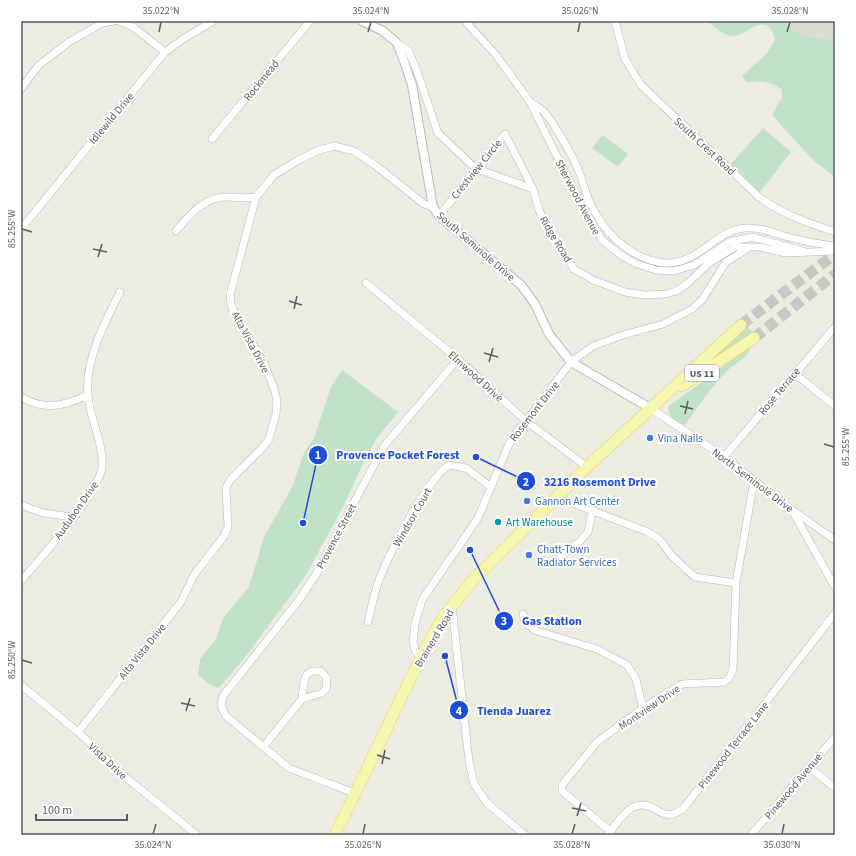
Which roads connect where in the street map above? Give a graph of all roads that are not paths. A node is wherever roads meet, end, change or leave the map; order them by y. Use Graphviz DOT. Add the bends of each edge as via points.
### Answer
graph roads {
  1 [pos="114,21"];
  2 [pos="119,21"];
  3 [pos="212,21"];
  4 [pos="310,21"];
  5 [pos="362,21"];
  6 [pos="465,21"];
  7 [pos="615,21"];
  8 [pos="397,43"];
  9 [pos="165,52"];
  10 [pos="21,89"];
  11 [pos="530,102"];
  12 [pos="212,140"];
  13 [pos="475,168"];
  14 [pos="533,190"];
  15 [pos="256,197"];
  16 [pos="433,207"];
  17 [pos="439,216"];
  18 [pos="21,229"];
  19 [pos="176,231"];
  20 [pos="835,232"];
  21 [pos="835,246"];
  22 [pos="751,247"];
  23 [pos="835,251"];
  24 [pos="808,252"];
  25 [pos="366,283"];
  26 [pos="120,292"];
  27 [pos="741,325"];
  28 [pos="835,327"];
  29 [pos="754,338"];
  30 [pos="458,358"];
  31 [pos="571,362"];
  32 [pos="794,373"];
  33 [pos="88,395"];
  34 [pos="21,397"];
  35 [pos="835,406"];
  36 [pos="650,408"];
  37 [pos="526,422"];
  38 [pos="724,457"];
  39 [pos="587,467"];
  40 [pos="754,481"];
  41 [pos="491,487"];
  42 [pos="557,497"];
  43 [pos="21,505"];
  44 [pos="792,510"];
  45 [pos="592,512"];
  46 [pos="73,517"];
  47 [pos="835,540"];
  48 [pos="555,562"];
  49 [pos="21,581"];
  50 [pos="736,583"];
  51 [pos="835,587"];
  52 [pos="452,606"];
  53 [pos="835,613"];
  54 [pos="523,614"];
  55 [pos="368,622"];
  56 [pos="421,657"];
  57 [pos="21,685"];
  58 [pos="302,699"];
  59 [pos="643,708"];
  60 [pos="78,732"];
  61 [pos="835,737"];
  62 [pos="264,746"];
  63 [pos="809,767"];
  64 [pos="835,788"];
  65 [pos="354,793"];
  66 [pos="609,833"];
  67 [pos="197,835"];
  68 [pos="335,835"];
  69 [pos="525,835"];
  70 [pos="752,835"];
  1 -- 10 [label="street" via="102,23 70,42 38,66"];
  2 -- 9 [label="street" via="133,27"];
  3 -- 9 [label="street, Idlewild Drive"];
  4 -- 12 [label="street, Rockmead"];
  5 -- 8 [label="street" via="383,31"];
  6 -- 11 [label="street, Sherwood Avenue" via="496,55"];
  7 -- 20 [label="street, South Crest Road" via="625,59 633,74 659,102 771,206 809,224"];
  8 -- 13 [label="street" via="408,50 438,133"];
  8 -- 16 [label="street, South Seminole Drive" via="412,85"];
  9 -- 18 [label="street, Idlewild Drive"];
  11 -- 21 [label="street, Sherwood Avenue" via="542,110 554,127 578,168 595,213 606,229 624,248 638,255 659,262 681,261 717,238 734,230 746,228 766,230"];
  11 -- 24 [label="street, Sherwood Avenue" via="597,234 629,260 656,270 674,271 694,265 729,242 752,237"];
  13 -- 14 [label="street"];
  13 -- 14 [label="street, Crestview Circle" via="505,134"];
  13 -- 17 [label="street, Crestview Circle"];
  14 -- 22 [label="street, Ridge Road" via="548,229 574,269 593,280 625,292 666,294 676,291 710,263 735,247"];
  15 -- 16 [label="street, Alta Vista Drive" via="274,175 285,167 319,150 334,146 354,151 424,204"];
  15 -- 19 [label="street" via="217,198 206,201 197,207"];
  15 -- 60 [label="street, Alta Vista Drive" via="230,295 235,315 264,363 275,391 277,402 269,439 230,480 226,488 228,527 194,575 181,602"];
  16 -- 17 [label="street, South Seminole Drive"];
  17 -- 31 [label="street, South Seminole Drive" via="521,285 535,304 549,334"];
  22 -- 24 [label="street, Ridge Road" via="786,254"];
  22 -- 31 [label="street, Rosemont Drive" via="742,250 726,262 702,300 692,309 663,324 593,346"];
  23 -- 24 [label="street, Ridge Road"];
  25 -- 30 [label="street, Elmwood Drive"];
  26 -- 33 [label="street, Audubon Drive" via="96,344 88,379"];
  27 -- 36 [label="main road, Brainerd Road / US 11"];
  28 -- 32 [label="street, Rose Terrace"];
  29 -- 36 [label="main road, Brainerd Road / US 11"];
  30 -- 37 [label="street, Elmwood Drive"];
  30 -- 62 [label="street, Provence Street" via="384,446 315,576 223,696 221,706 226,716"];
  31 -- 36 [label="street, South Seminole Drive"];
  31 -- 37 [label="street, Rosemont Drive"];
  32 -- 35 [label="street"];
  32 -- 38 [label="street, Rose Terrace"];
  33 -- 34 [label="street" via="74,401 44,406"];
  33 -- 46 [label="street, Audubon Drive" via="102,456 102,468 92,491"];
  36 -- 38 [label="street, North Seminole Drive"];
  36 -- 39 [label="main road, Brainerd Road / US 11"];
  37 -- 39 [label="street, Elmwood Drive"];
  37 -- 41 [label="street, Rosemont Drive" via="506,449"];
  38 -- 40 [label="street, North Seminole Drive"];
  39 -- 42 [label="main road, Brainerd Road / US 11"];
  40 -- 44 [label="street, North Seminole Drive"];
  40 -- 50 [label="street, Montview Drive"];
  41 -- 55 [label="street, Windsor Court" via="466,468 449,465 442,469 404,529 385,567"];
  41 -- 56 [label="street, Rosemont Drive" via="478,518 422,600 413,642"];
  42 -- 45 [label="street"];
  42 -- 52 [label="main road, Brainerd Road / US 11" via="473,580"];
  43 -- 46 [label="street" via="43,513"];
  44 -- 47 [label="street, North Seminole Drive"];
  44 -- 51 [label="street"];
  45 -- 48 [label="street" via="588,532"];
  45 -- 50 [label="street" via="648,532 660,540 672,556 695,577"];
  46 -- 49 [label="street, Audubon Drive"];
  50 -- 59 [label="street, Montview Drive" via="733,670 729,678 724,682 682,684"];
  52 -- 56 [label="main road, Brainerd Road / US 11"];
  52 -- 69 [label="street" via="469,761 474,784 487,802"];
  53 -- 66 [label="street, Pinewood Terrace Lane" via="683,809 667,815 642,805 631,808"];
  54 -- 59 [label="street" via="525,622 534,630 597,649 627,665 636,679"];
  56 -- 65 [label="main road, Brainerd Road / US 11"];
  57 -- 60 [label="street, Vista Drive"];
  58 -- 62 [label="street"];
  59 -- 66 [label="street, Montview Drive" via="598,742 562,785 562,791"];
  60 -- 67 [label="street, Vista Drive" via="129,780"];
  61 -- 63 [label="street, Pinewood Avenue"];
  62 -- 65 [label="street" via="289,768"];
  63 -- 64 [label="street"];
  63 -- 70 [label="street, Pinewood Avenue"];
  65 -- 68 [label="main road, Brainerd Road / US 11"];
}
